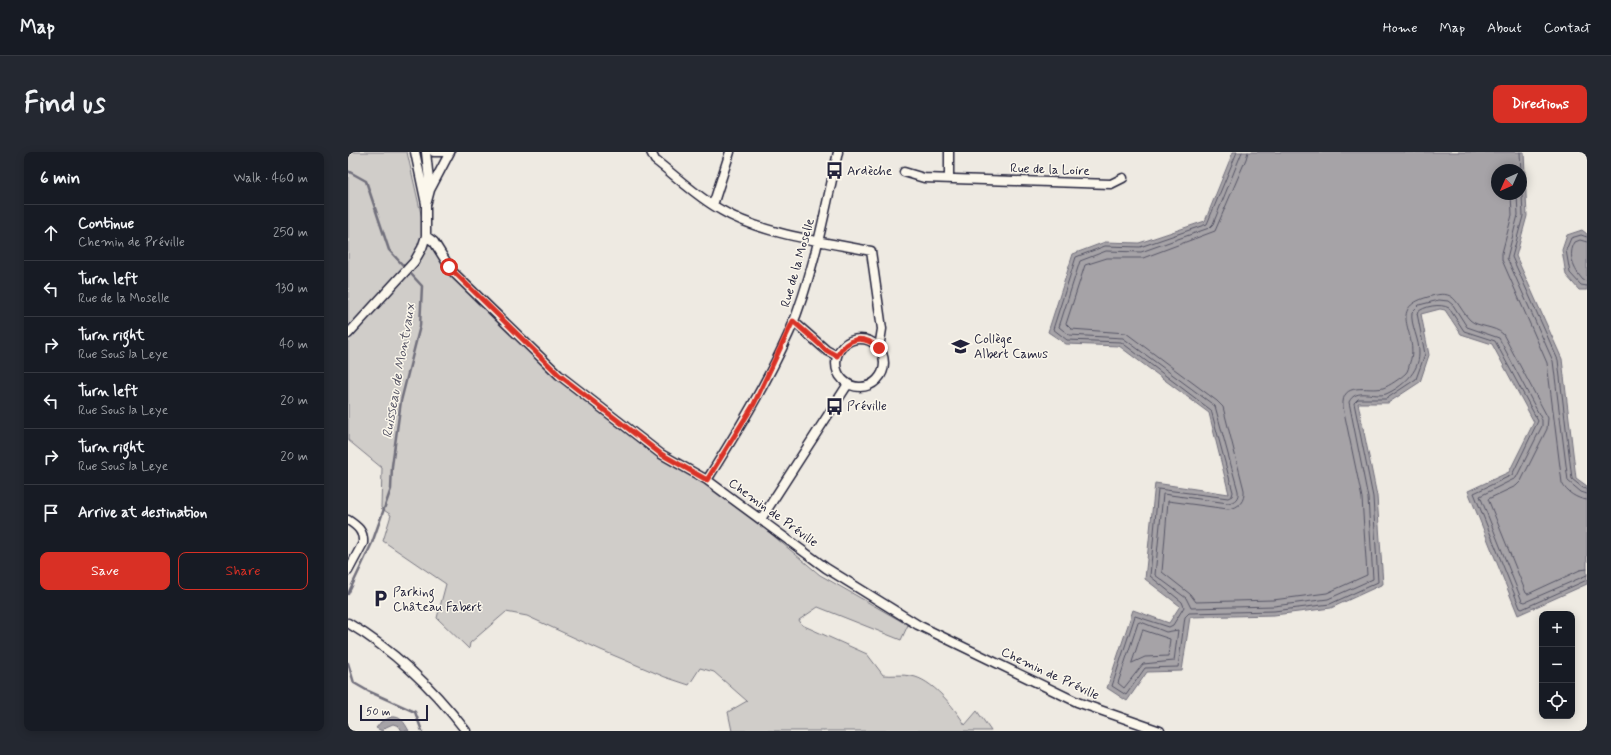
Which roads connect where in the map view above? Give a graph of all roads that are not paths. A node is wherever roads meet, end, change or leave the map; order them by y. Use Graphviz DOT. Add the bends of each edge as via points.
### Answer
graph roads {
  1 [pos="415,152"];
  2 [pos="426,152"];
  3 [pos="434,152"];
  4 [pos="450,152"];
  5 [pos="651,152"];
  6 [pos="730,152"];
  7 [pos="838,152"];
  8 [pos="949,152"];
  9 [pos="904,172"];
  10 [pos="1123,178"];
  11 [pos="949,179"];
  12 [pos="430,190"];
  13 [pos="426,205"];
  14 [pos="713,205"];
  15 [pos="426,236"];
  16 [pos="818,241"];
  17 [pos="793,321"];
  18 [pos="348,334"];
  19 [pos="879,348"];
  20 [pos="837,356"];
  21 [pos="848,384"];
  22 [pos="707,480"];
  23 [pos="761,519"];
  24 [pos="348,520"];
  25 [pos="348,570"];
  26 [pos="348,623"];
  27 [pos="466,731"];
  28 [pos="1160,731"];
  1 -- 13 [label="street"];
  2 -- 12 [label="street"];
  3 -- 4 [label="street"];
  4 -- 12 [label="street"];
  5 -- 14 [label="street" via="655,160"];
  6 -- 14 [label="street"];
  7 -- 16 [label="street, Rue de la Moselle"];
  8 -- 11 [label="street"];
  9 -- 11 [label="street, Rue de la Loire" via="924,178"];
  10 -- 11 [label="street, Rue de la Loire" via="1111,184"];
  12 -- 13 [label="street"];
  13 -- 15 [label="street"];
  14 -- 16 [label="street" via="728,214 767,229"];
  15 -- 18 [label="street" via="414,262"];
  15 -- 22 [label="street, Chemin de Préville" via="434,242 452,271 559,375 661,454"];
  16 -- 17 [label="street, Rue de la Moselle"];
  16 -- 19 [label="street" via="871,251 882,329"];
  17 -- 20 [label="street" via="826,350"];
  17 -- 22 [label="street, Rue de la Moselle" via="754,404"];
  19 -- 20 [label="street" via="871,341 861,339 842,346"];
  19 -- 21 [label="street" via="884,356 884,366 879,379 867,387"];
  20 -- 21 [label="street" via="836,367 840,377"];
  21 -- 23 [label="street"];
  22 -- 23 [label="street, Chemin de Préville"];
  23 -- 28 [label="street, Chemin de Préville" via="826,568 918,625 1077,702"];
  24 -- 25 [label="street" via="358,528 363,538 363,543"];
  26 -- 27 [label="street" via="397,657 422,680"];
}
